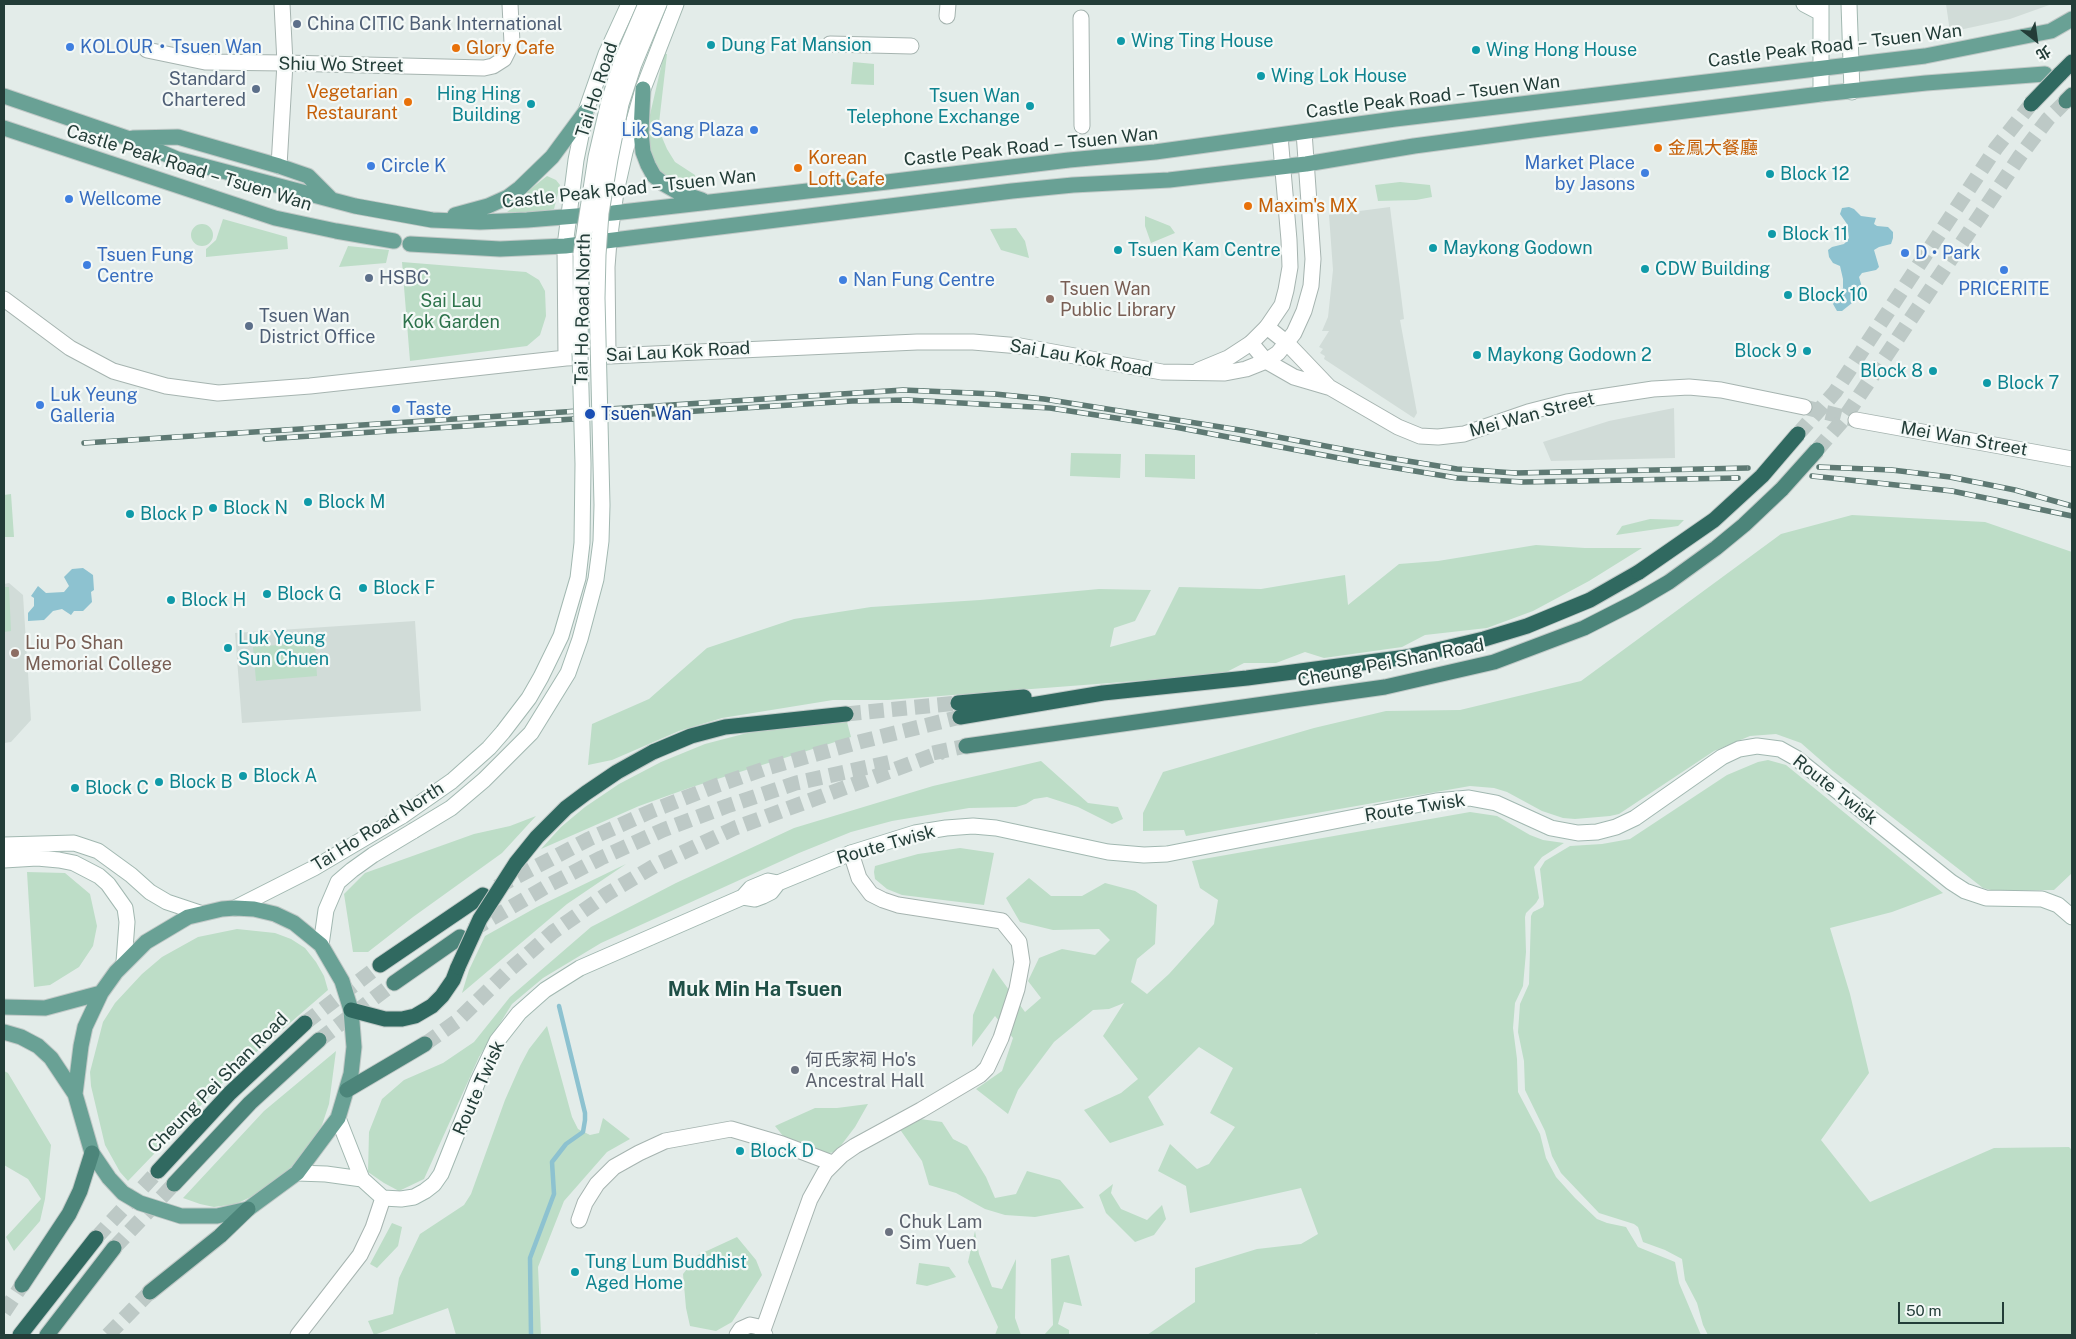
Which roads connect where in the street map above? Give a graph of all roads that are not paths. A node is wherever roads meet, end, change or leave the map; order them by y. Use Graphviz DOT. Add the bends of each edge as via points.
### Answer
graph roads {
  1 [pos="282,4"];
  2 [pos="510,4"];
  3 [pos="629,4"];
  4 [pos="646,4"];
  5 [pos="659,4"];
  6 [pos="676,4"];
  7 [pos="1804,4"];
  8 [pos="1850,4"];
  9 [pos="1821,8"];
  10 [pos="1081,18"];
  11 [pos="2072,19"];
  12 [pos="2051,31"];
  13 [pos="2072,31"];
  14 [pos="830,44"];
  15 [pos="911,46"];
  16 [pos="147,50"];
  17 [pos="2072,62"];
  18 [pos="285,63"];
  19 [pos="1851,64"];
  20 [pos="1821,68"];
  21 [pos="2045,74"];
  22 [pos="594,86"];
  23 [pos="643,90"];
  24 [pos="1852,92"];
  25 [pos="1821,94"];
  26 [pos="4,96"];
  27 [pos="2031,104"];
  28 [pos="586,111"];
  29 [pos="1082,126"];
  30 [pos="4,128"];
  31 [pos="1304,132"];
  32 [pos="1280,136"];
  33 [pos="127,138"];
  34 [pos="1306,164"];
  35 [pos="279,166"];
  36 [pos="1282,166"];
  37 [pos="333,201"];
  38 [pos="708,201"];
  39 [pos="613,213"];
  40 [pos="567,217"];
  41 [pos="432,220"];
  42 [pos="394,241"];
  43 [pos="609,241"];
  44 [pos="410,244"];
  45 [pos="565,246"];
  46 [pos="4,299"];
  47 [pos="1267,327"];
  48 [pos="1251,343"];
  49 [pos="1287,343"];
  50 [pos="608,356"];
  51 [pos="566,358"];
  52 [pos="1266,361"];
  53 [pos="1196,372"];
  54 [pos="1329,387"];
  55 [pos="1804,406"];
  56 [pos="1856,420"];
  57 [pos="1798,434"];
  58 [pos="1817,450"];
  59 [pos="2072,459"];
  60 [pos="959,710"];
  61 [pos="846,714"];
  62 [pos="966,746"];
  63 [pos="4,845"];
  64 [pos="850,853"];
  65 [pos="4,860"];
  66 [pos="483,895"];
  67 [pos="235,908"];
  68 [pos="200,913"];
  69 [pos="2072,917"];
  70 [pos="460,937"];
  71 [pos="322,945"];
  72 [pos="124,962"];
  73 [pos="380,965"];
  74 [pos="394,983"];
  75 [pos="101,992"];
  76 [pos="4,1007"];
  77 [pos="351,1010"];
  78 [pos="305,1022"];
  79 [pos="4,1032"];
  80 [pos="319,1040"];
  81 [pos="425,1044"];
  82 [pos="347,1090"];
  83 [pos="74,1094"];
  84 [pos="338,1118"];
  85 [pos="92,1153"];
  86 [pos="832,1163"];
  87 [pos="158,1171"];
  88 [pos="297,1173"];
  89 [pos="362,1179"];
  90 [pos="174,1184"];
  91 [pos="383,1198"];
  92 [pos="248,1209"];
  93 [pos="579,1220"];
  94 [pos="96,1238"];
  95 [pos="114,1248"];
  96 [pos="22,1285"];
  97 [pos="150,1292"];
  98 [pos="761,1330"];
  99 [pos="20,1335"];
  100 [pos="48,1335"];
  101 [pos="298,1335"];
  102 [pos="737,1335"];
  1 -- 18 [label="main road"];
  2 -- 18 [label="main road, Shiu Wo Street" via="512,43 504,59 493,66"];
  3 -- 22 [label="main road, Tai Ho Road"];
  4 -- 67 [label="main road, Tai Ho Road North, bridge" via="609,101 587,209 581,254 580,300 584,524 578,578 553,655 529,698 503,732 452,781 402,816 314,868"];
  5 -- 71 [label="main road, Tai Ho Road North, bridge" via="621,104 602,213 597,298 601,541 596,579 568,673 531,733 478,785 451,808 373,855 338,882 326,910"];
  6 -- 23 [label="main road"];
  7 -- 9 [label="main road"];
  8 -- 19 [label="main road"];
  9 -- 20 [label="main road"];
  10 -- 29 [label="main road"];
  11 -- 12 [label="main road, Castle Peak Road – Tsuen Wan"];
  12 -- 13 [label="main road"];
  12 -- 19 [label="main road, Castle Peak Road – Tsuen Wan" via="1945,53"];
  14 -- 15 [label="main road"];
  16 -- 18 [label="main road, Shiu Wo Street" via="205,62"];
  17 -- 27 [label="highway, bridge"];
  18 -- 35 [label="main road"];
  19 -- 20 [label="main road, Castle Peak Road – Tsuen Wan"];
  19 -- 24 [label="main road"];
  20 -- 25 [label="main road"];
  20 -- 31 [label="main road, Castle Peak Road – Tsuen Wan"];
  21 -- 24 [label="main road"];
  22 -- 23 [label="main road" via="601,92 627,100"];
  22 -- 28 [label="main road, Tai Ho Road"];
  23 -- 38 [label="main road" via="641,132 648,166 664,184"];
  23 -- 39 [label="main road" via="624,152"];
  24 -- 25 [label="main road"];
  25 -- 34 [label="main road" via="1503,134"];
  26 -- 33 [label="main road, Castle Peak Road – Tsuen Wan"];
  28 -- 40 [label="main road, Tai Ho Road"];
  28 -- 41 [label="main road" via="552,157 508,197 471,212"];
  30 -- 42 [label="main road, Castle Peak Road – Tsuen Wan" via="275,218"];
  31 -- 32 [label="main road, Castle Peak Road – Tsuen Wan"];
  31 -- 34 [label="main road, Sai Lau Kok Road"];
  32 -- 36 [label="main road, Sai Lau Kok Road"];
  32 -- 38 [label="main road, Castle Peak Road – Tsuen Wan"];
  33 -- 35 [label="main road" via="178,137"];
  33 -- 37 [label="main road, Castle Peak Road – Tsuen Wan" via="177,159"];
  34 -- 36 [label="main road"];
  34 -- 49 [label="main road, Sai Lau Kok Road" via="1313,259 1311,286 1301,318"];
  35 -- 37 [label="main road" via="308,176"];
  36 -- 43 [label="main road" via="1169,180 1012,191"];
  36 -- 47 [label="main road, Sai Lau Kok Road" via="1290,267 1282,305"];
  37 -- 41 [label="main road, Castle Peak Road – Tsuen Wan"];
  38 -- 39 [label="main road, Castle Peak Road – Tsuen Wan"];
  39 -- 40 [label="main road, Castle Peak Road – Tsuen Wan"];
  39 -- 43 [label="main road"];
  40 -- 41 [label="main road, Castle Peak Road – Tsuen Wan" via="480,222"];
  40 -- 45 [label="main road, Tai Ho Road"];
  43 -- 45 [label="main road"];
  43 -- 50 [label="main road"];
  44 -- 45 [label="main road" via="500,250"];
  45 -- 51 [label="main road, Tai Ho Road"];
  46 -- 51 [label="main road, Sai Lau Kok Road" via="70,348 113,371 193,390 243,392"];
  47 -- 48 [label="main road, Sai Lau Kok Road"];
  47 -- 49 [label="main road, Mei Wan Street"];
  48 -- 52 [label="main road, Mei Wan Street"];
  48 -- 53 [label="main road, Sai Lau Kok Road" via="1228,358"];
  49 -- 52 [label="main road, Sai Lau Kok Road"];
  49 -- 54 [label="main road, Mei Wan Street"];
  50 -- 51 [label="main road, Sai Lau Kok Road"];
  50 -- 53 [label="main road, Sai Lau Kok Road" via="898,342 973,342 1020,346 1162,372"];
  52 -- 53 [label="main road, Sai Lau Kok Road" via="1225,373"];
  52 -- 54 [label="main road, Mei Wan Street" via="1294,377"];
  54 -- 55 [label="main road, Mei Wan Street" via="1398,428 1420,436 1438,437 1464,434 1568,402 1653,389 1689,387 1721,390"];
  56 -- 59 [label="main road, Mei Wan Street"];
  57 -- 60 [label="highway, Cheung Pei Shan Road, bridge" via="1762,476 1714,520 1639,572 1590,600 1540,621 1484,639 1372,662"];
  58 -- 62 [label="highway, Cheung Pei Shan Road, bridge" via="1771,500 1692,566 1600,621 1531,650 1475,667 1351,692"];
  61 -- 77 [label="highway, bridge" via="725,727 691,736 652,752 617,772 566,808 516,863 480,919 453,980 432,1006 402,1019"];
  63 -- 68 [label="main road" via="74,843 98,851 162,900"];
  64 -- 69 [label="main road, Route Twisk" via="915,833 973,826 1008,829 1108,852 1167,854 1458,798 1496,803 1561,831 1597,832 1634,818 1727,755 1748,747 1764,746 1780,749 1805,764 1958,887 1986,898 2042,899 2058,905"];
  64 -- 86 [label="main road" via="871,894 883,900 1002,921 1019,942 1022,962 1001,1038 987,1068"];
  64 -- 91 [label="main road, Route Twisk" via="778,883 768,881 751,888 744,897 580,968 545,990 519,1013 497,1041 447,1162 434,1184 414,1197"];
  65 -- 72 [label="main road" via="59,860 74,863 99,876 125,908"];
  66 -- 73 [label="highway"];
  67 -- 68 [label="main road"];
  67 -- 71 [label="main road" via="275,914 294,923"];
  68 -- 72 [label="main road" via="170,926"];
  70 -- 74 [label="highway"];
  71 -- 77 [label="main road" via="342,981"];
  72 -- 75 [label="main road"];
  75 -- 76 [label="main road" via="45,1008"];
  75 -- 83 [label="main road" via="85,1027"];
  77 -- 82 [label="main road" via="354,1047"];
  78 -- 87 [label="highway, Cheung Pei Shan Road" via="230,1092"];
  79 -- 83 [label="main road" via="21,1036 38,1046 51,1058"];
  80 -- 90 [label="highway, Cheung Pei Shan Road" via="250,1103"];
  81 -- 82 [label="highway"];
  82 -- 84 [label="main road"];
  83 -- 85 [label="main road"];
  84 -- 88 [label="main road"];
  84 -- 89 [label="main road"];
  85 -- 92 [label="main road" via="116,1186 153,1208 181,1216 217,1216"];
  85 -- 96 [label="highway" via="75,1202"];
  86 -- 93 [label="main road" via="731,1129 666,1141 614,1167 585,1202"];
  86 -- 98 [label="main road" via="814,1190"];
  88 -- 89 [label="main road"];
  88 -- 92 [label="main road"];
  89 -- 91 [label="main road"];
  91 -- 101 [label="main road" via="360,1255"];
  92 -- 97 [label="highway" via="220,1236"];
  94 -- 99 [label="highway"];
  95 -- 100 [label="highway"];
  98 -- 102 [label="main road" via="745,1326"];
}
